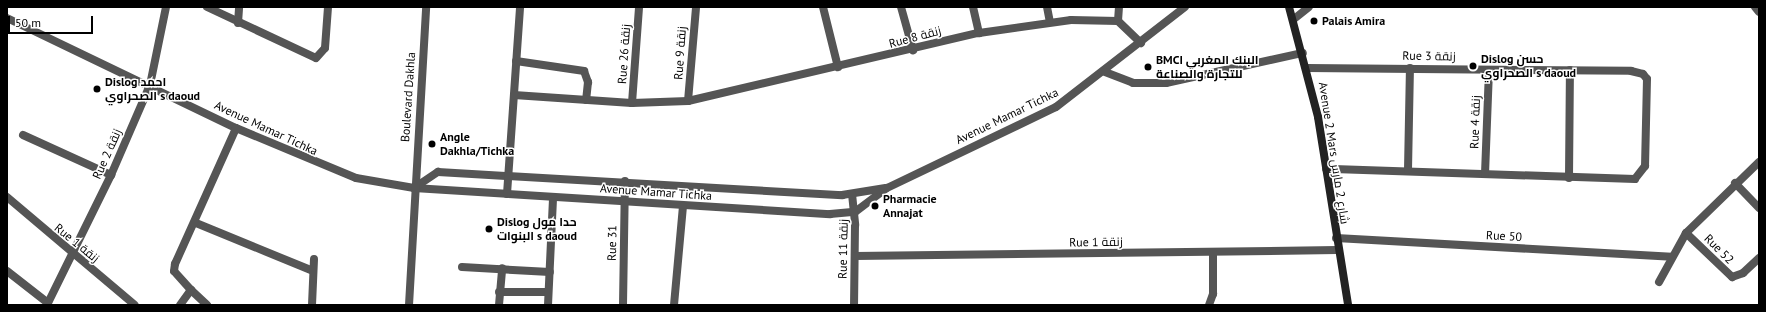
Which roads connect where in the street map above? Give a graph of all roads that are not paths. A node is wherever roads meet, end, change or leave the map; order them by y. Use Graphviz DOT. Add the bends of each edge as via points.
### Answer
graph roads {
  1 [pos="166,7"];
  2 [pos="207,7"];
  3 [pos="239,7"];
  4 [pos="328,7"];
  5 [pos="426,7"];
  6 [pos="520,7"];
  7 [pos="639,7"];
  8 [pos="696,7"];
  9 [pos="823,7"];
  10 [pos="901,7"];
  11 [pos="973,7"];
  12 [pos="1047,7"];
  13 [pos="1119,7"];
  14 [pos="1186,7"];
  15 [pos="1289,7"];
  16 [pos="1309,7"];
  17 [pos="1755,7"];
  18 [pos="1759,12"];
  19 [pos="7,18"];
  20 [pos="1294,19"];
  21 [pos="1118,21"];
  22 [pos="1050,22"];
  23 [pos="238,23"];
  24 [pos="979,33"];
  25 [pos="1142,43"];
  26 [pos="913,50"];
  27 [pos="1303,53"];
  28 [pos="516,61"];
  29 [pos="838,67"];
  30 [pos="1307,68"];
  31 [pos="1410,68"];
  32 [pos="1489,70"];
  33 [pos="1570,70"];
  34 [pos="1105,72"];
  35 [pos="150,85"];
  36 [pos="514,95"];
  37 [pos="586,100"];
  38 [pos="688,101"];
  39 [pos="632,103"];
  40 [pos="236,128"];
  41 [pos="23,134"];
  42 [pos="1759,162"];
  43 [pos="1326,169"];
  44 [pos="1408,170"];
  45 [pos="1485,174"];
  46 [pos="111,175"];
  47 [pos="508,175"];
  48 [pos="1569,178"];
  49 [pos="625,181"];
  50 [pos="1735,184"];
  51 [pos="414,188"];
  52 [pos="887,188"];
  53 [pos="507,194"];
  54 [pos="852,194"];
  55 [pos="7,197"];
  56 [pos="553,197"];
  57 [pos="624,202"];
  58 [pos="683,206"];
  59 [pos="1759,208"];
  60 [pos="855,212"];
  61 [pos="196,223"];
  62 [pos="1686,233"];
  63 [pos="1336,238"];
  64 [pos="1337,250"];
  65 [pos="1213,253"];
  66 [pos="73,256"];
  67 [pos="855,256"];
  68 [pos="1671,257"];
  69 [pos="1759,258"];
  70 [pos="314,259"];
  71 [pos="462,267"];
  72 [pos="502,268"];
  73 [pos="7,271"];
  74 [pos="313,271"];
  75 [pos="550,272"];
  76 [pos="1659,282"];
  77 [pos="191,290"];
  78 [pos="499,292"];
  79 [pos="548,292"];
  80 [pos="48,304"];
  81 [pos="135,305"];
  82 [pos="180,305"];
  83 [pos="207,305"];
  84 [pos="312,305"];
  85 [pos="409,305"];
  86 [pos="499,305"];
  87 [pos="548,305"];
  88 [pos="622,305"];
  89 [pos="674,305"];
  90 [pos="854,305"];
  91 [pos="1209,305"];
  92 [pos="1348,305"];
  1 -- 35 [label="street, Rue 2 زنقة"];
  2 -- 23 [label="street"];
  3 -- 23 [label="street"];
  4 -- 23 [label="street" via="325,48 316,58"];
  5 -- 51 [label="street, Boulevard Dakhla"];
  6 -- 28 [label="street"];
  7 -- 39 [label="street, Rue 26 زنقة"];
  8 -- 38 [label="street, Rue 9 زنقة"];
  9 -- 29 [label="street"];
  10 -- 26 [label="street"];
  11 -- 24 [label="street"];
  12 -- 22 [label="street"];
  13 -- 21 [label="street"];
  14 -- 25 [label="street, Avenue Mamar Tichka"];
  15 -- 20 [label="street, Avenue 2 Mars شارع 2 مارس"];
  16 -- 20 [label="street"];
  17 -- 18 [label="street"];
  19 -- 35 [label="street, Avenue Mamar Tichka"];
  20 -- 27 [label="street, Avenue 2 Mars شارع 2 مارس"];
  21 -- 22 [label="street, Rue 8 زنقة"];
  21 -- 25 [label="street"];
  22 -- 24 [label="street, Rue 8 زنقة"];
  24 -- 26 [label="street, Rue 8 زنقة"];
  25 -- 34 [label="street, Avenue Mamar Tichka"];
  26 -- 29 [label="street, Rue 8 زنقة"];
  27 -- 30 [label="street, Avenue 2 Mars شارع 2 مارس"];
  27 -- 34 [label="street" via="1166,83 1133,83"];
  28 -- 36 [label="street"];
  28 -- 37 [label="street" via="584,71 588,82"];
  29 -- 38 [label="street, Rue 8 زنقة"];
  30 -- 31 [label="street, Rue 3 زنقة"];
  30 -- 43 [label="street, Avenue 2 Mars شارع 2 مارس"];
  31 -- 32 [label="street, Rue 3 زنقة"];
  31 -- 44 [label="street"];
  32 -- 33 [label="street, Rue 3 زنقة"];
  32 -- 45 [label="street, Rue 4 زنقة"];
  33 -- 48 [label="street"];
  33 -- 48 [label="street, Rue 3 زنقة" via="1631,71 1646,76 1646,161 1642,175 1630,180"];
  34 -- 52 [label="street, Avenue Mamar Tichka" via="1034,118"];
  35 -- 40 [label="street, Avenue Mamar Tichka"];
  35 -- 46 [label="street, Rue 2 زنقة"];
  36 -- 37 [label="street, Rue 8 زنقة"];
  36 -- 47 [label="street"];
  37 -- 39 [label="street, Rue 8 زنقة"];
  38 -- 39 [label="street, Rue 8 زنقة"];
  40 -- 51 [label="street, Avenue Mamar Tichka" via="325,168 356,178"];
  40 -- 61 [label="street"];
  41 -- 46 [label="street"];
  42 -- 50 [label="street"];
  43 -- 44 [label="street"];
  43 -- 63 [label="street, Avenue 2 Mars شارع 2 مارس"];
  44 -- 45 [label="street"];
  45 -- 48 [label="street"];
  46 -- 66 [label="street, Rue 2 زنقة"];
  47 -- 49 [label="street, Avenue Mamar Tichka"];
  47 -- 51 [label="street, Avenue Mamar Tichka" via="438,172"];
  47 -- 53 [label="street"];
  49 -- 54 [label="street, Avenue Mamar Tichka"];
  49 -- 57 [label="street, Rue 31"];
  50 -- 59 [label="street"];
  50 -- 62 [label="street"];
  51 -- 53 [label="street, Avenue Mamar Tichka"];
  51 -- 85 [label="street, Boulevard Dakhla"];
  52 -- 54 [label="street, Avenue Mamar Tichka"];
  52 -- 60 [label="street, Avenue Mamar Tichka"];
  53 -- 56 [label="street, Avenue Mamar Tichka"];
  54 -- 60 [label="street, Rue 11 زنقة"];
  55 -- 66 [label="street, Rue 1 زنقة"];
  56 -- 57 [label="street, Avenue Mamar Tichka"];
  56 -- 75 [label="street"];
  57 -- 58 [label="street, Avenue Mamar Tichka"];
  57 -- 88 [label="street, Rue 31"];
  58 -- 60 [label="street, Avenue Mamar Tichka" via="830,214"];
  58 -- 89 [label="street"];
  60 -- 67 [label="street, Rue 11 زنقة"];
  61 -- 74 [label="street"];
  61 -- 77 [label="street" via="174,268"];
  62 -- 68 [label="street"];
  62 -- 69 [label="street, Rue 52" via="1726,273 1737,276"];
  63 -- 64 [label="street, Avenue 2 Mars شارع 2 مارس"];
  63 -- 68 [label="street, Rue 50"];
  64 -- 65 [label="street, Rue 1 زنقة"];
  64 -- 92 [label="street, Avenue 2 Mars شارع 2 مارس"];
  65 -- 67 [label="street, Rue 1 زنقة"];
  65 -- 91 [label="street" via="1213,294"];
  66 -- 80 [label="street, Rue 2 زنقة"];
  66 -- 81 [label="street, Rue 1 زنقة"];
  67 -- 90 [label="street, Rue 11 زنقة"];
  68 -- 76 [label="street"];
  70 -- 74 [label="street"];
  71 -- 72 [label="street"];
  72 -- 75 [label="street"];
  72 -- 78 [label="street"];
  73 -- 80 [label="street, Rue 2 زنقة"];
  74 -- 84 [label="street"];
  75 -- 79 [label="street"];
  77 -- 82 [label="street"];
  77 -- 83 [label="street"];
  78 -- 79 [label="street"];
  78 -- 86 [label="street"];
  79 -- 87 [label="street"];
}
